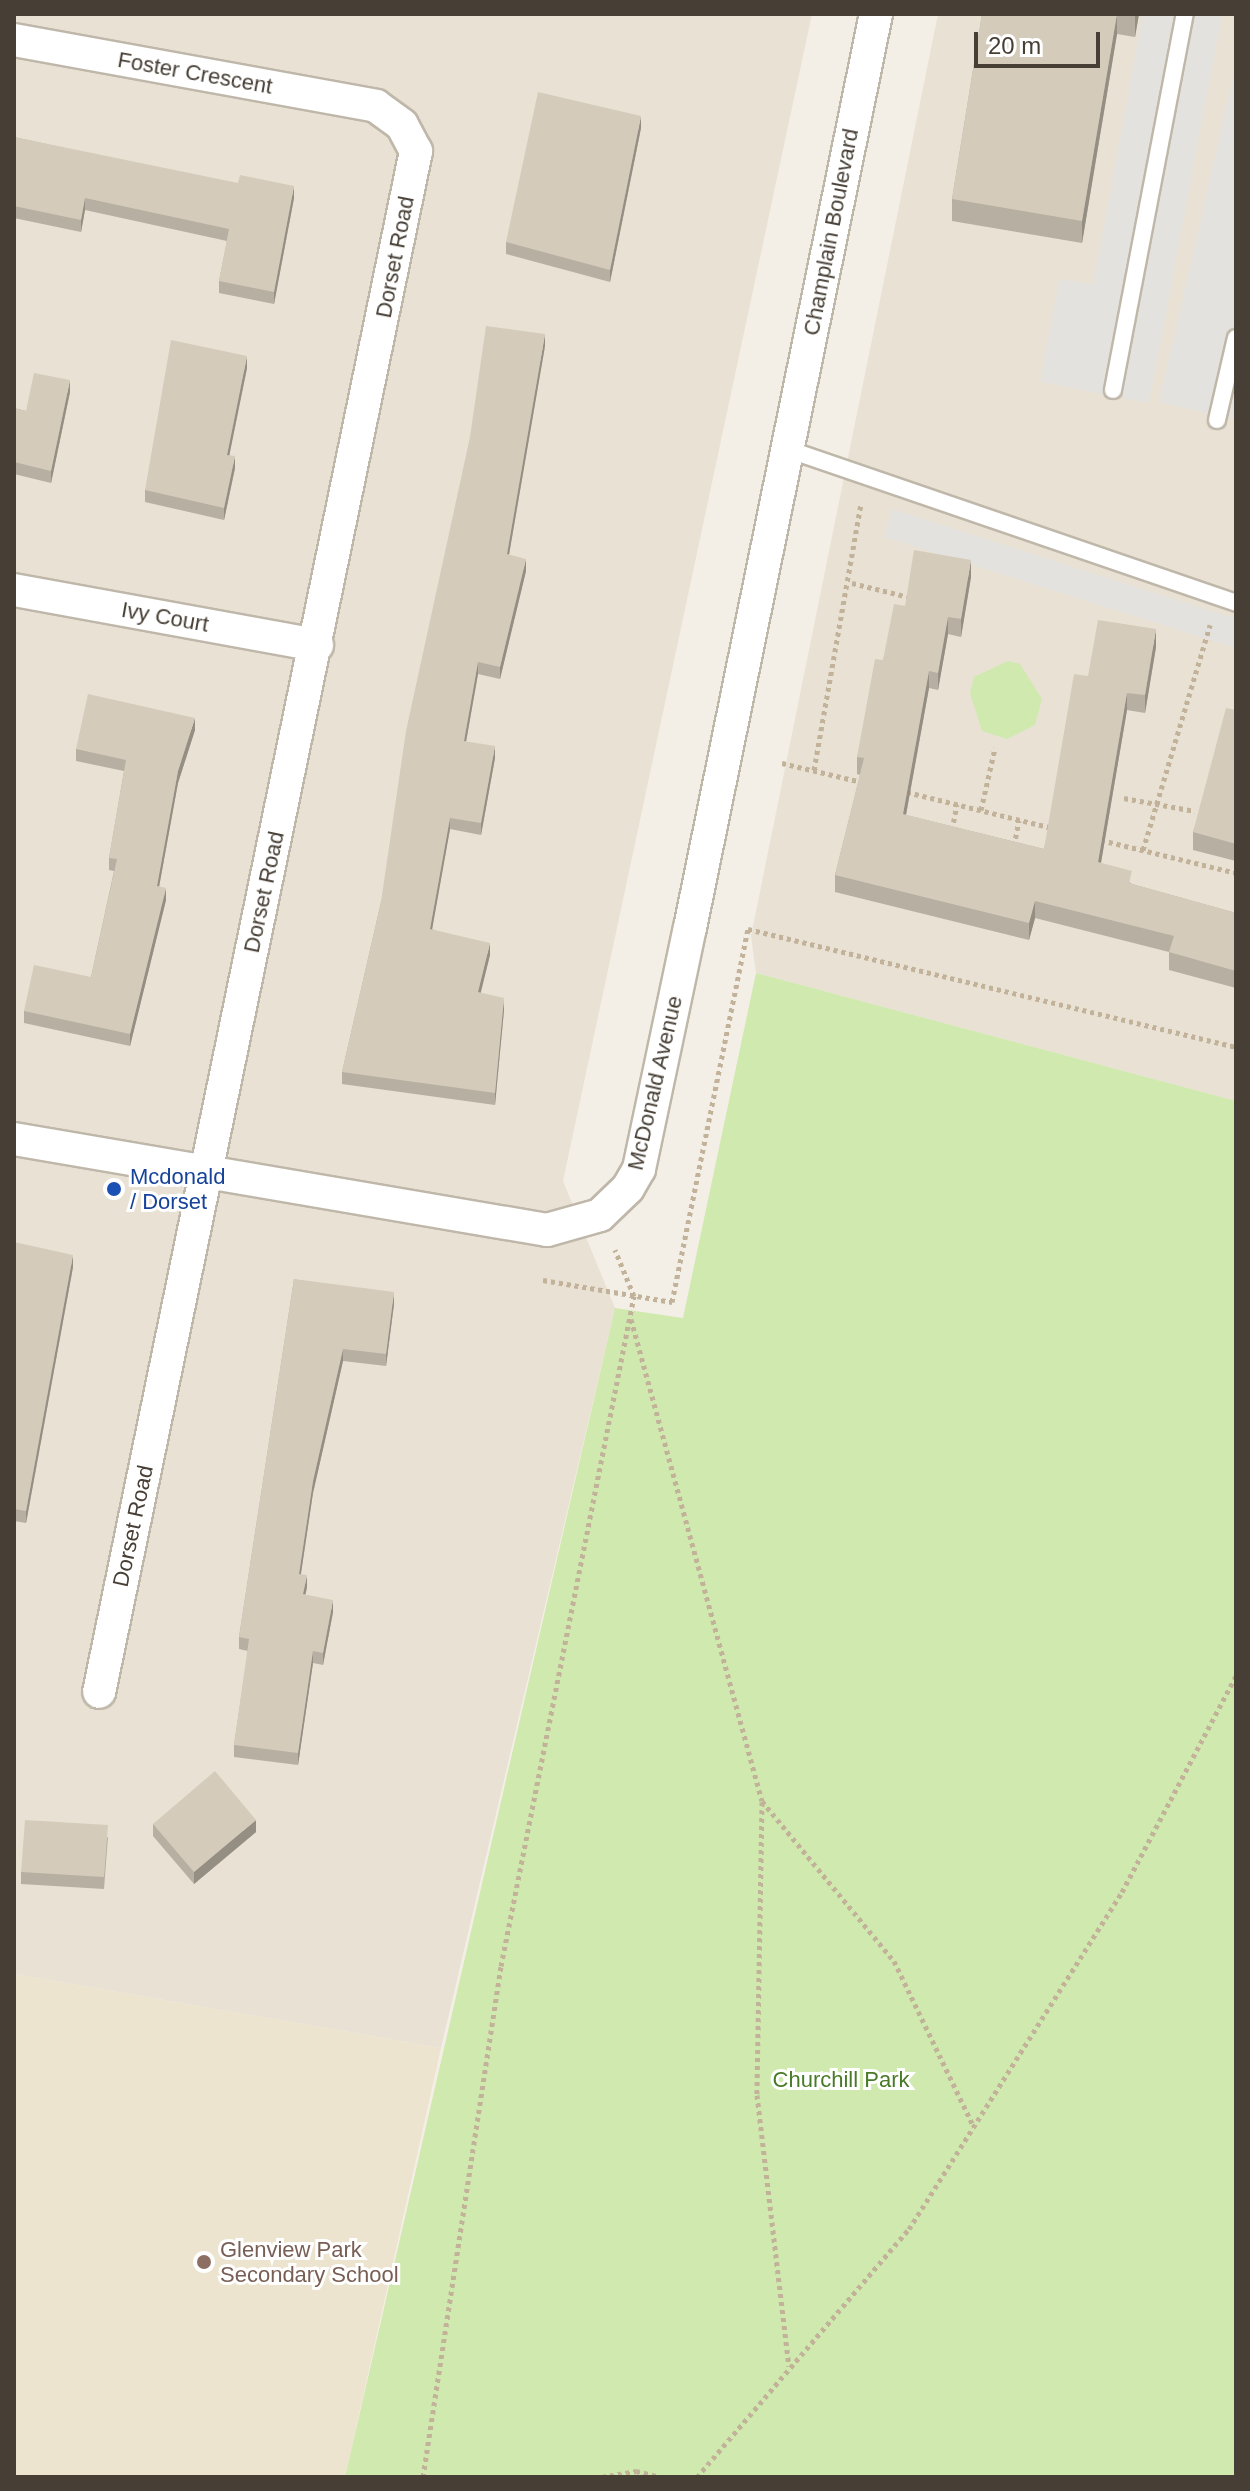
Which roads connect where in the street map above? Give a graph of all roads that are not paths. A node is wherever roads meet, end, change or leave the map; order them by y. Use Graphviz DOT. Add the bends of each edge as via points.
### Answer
graph roads {
  1 [pos="876,14"];
  2 [pos="1185,14"];
  3 [pos="14,40"];
  4 [pos="376,106"];
  5 [pos="1236,338"];
  6 [pos="1113,390"];
  7 [pos="1217,420"];
  8 [pos="787,449"];
  9 [pos="14,590"];
  10 [pos="1236,603"];
  11 [pos="317,645"];
  12 [pos="14,1139"];
  13 [pos="205,1172"];
  14 [pos="99,1692"];
  1 -- 8 [label="street, Champlain Boulevard"];
  2 -- 6 [label="lane"];
  3 -- 4 [label="street, Foster Crescent"];
  4 -- 11 [label="street, Dorset Road" via="408,132 416,151"];
  5 -- 7 [label="lane"];
  8 -- 10 [label="lane" via="865,470"];
  8 -- 13 [label="street, McDonald Avenue" via="642,1157 628,1188 600,1215 547,1230"];
  9 -- 11 [label="street, Ivy Court"];
  11 -- 13 [label="street, Dorset Road"];
  12 -- 13 [label="street, McDonald Avenue"];
  13 -- 14 [label="street, Dorset Road"];
}
